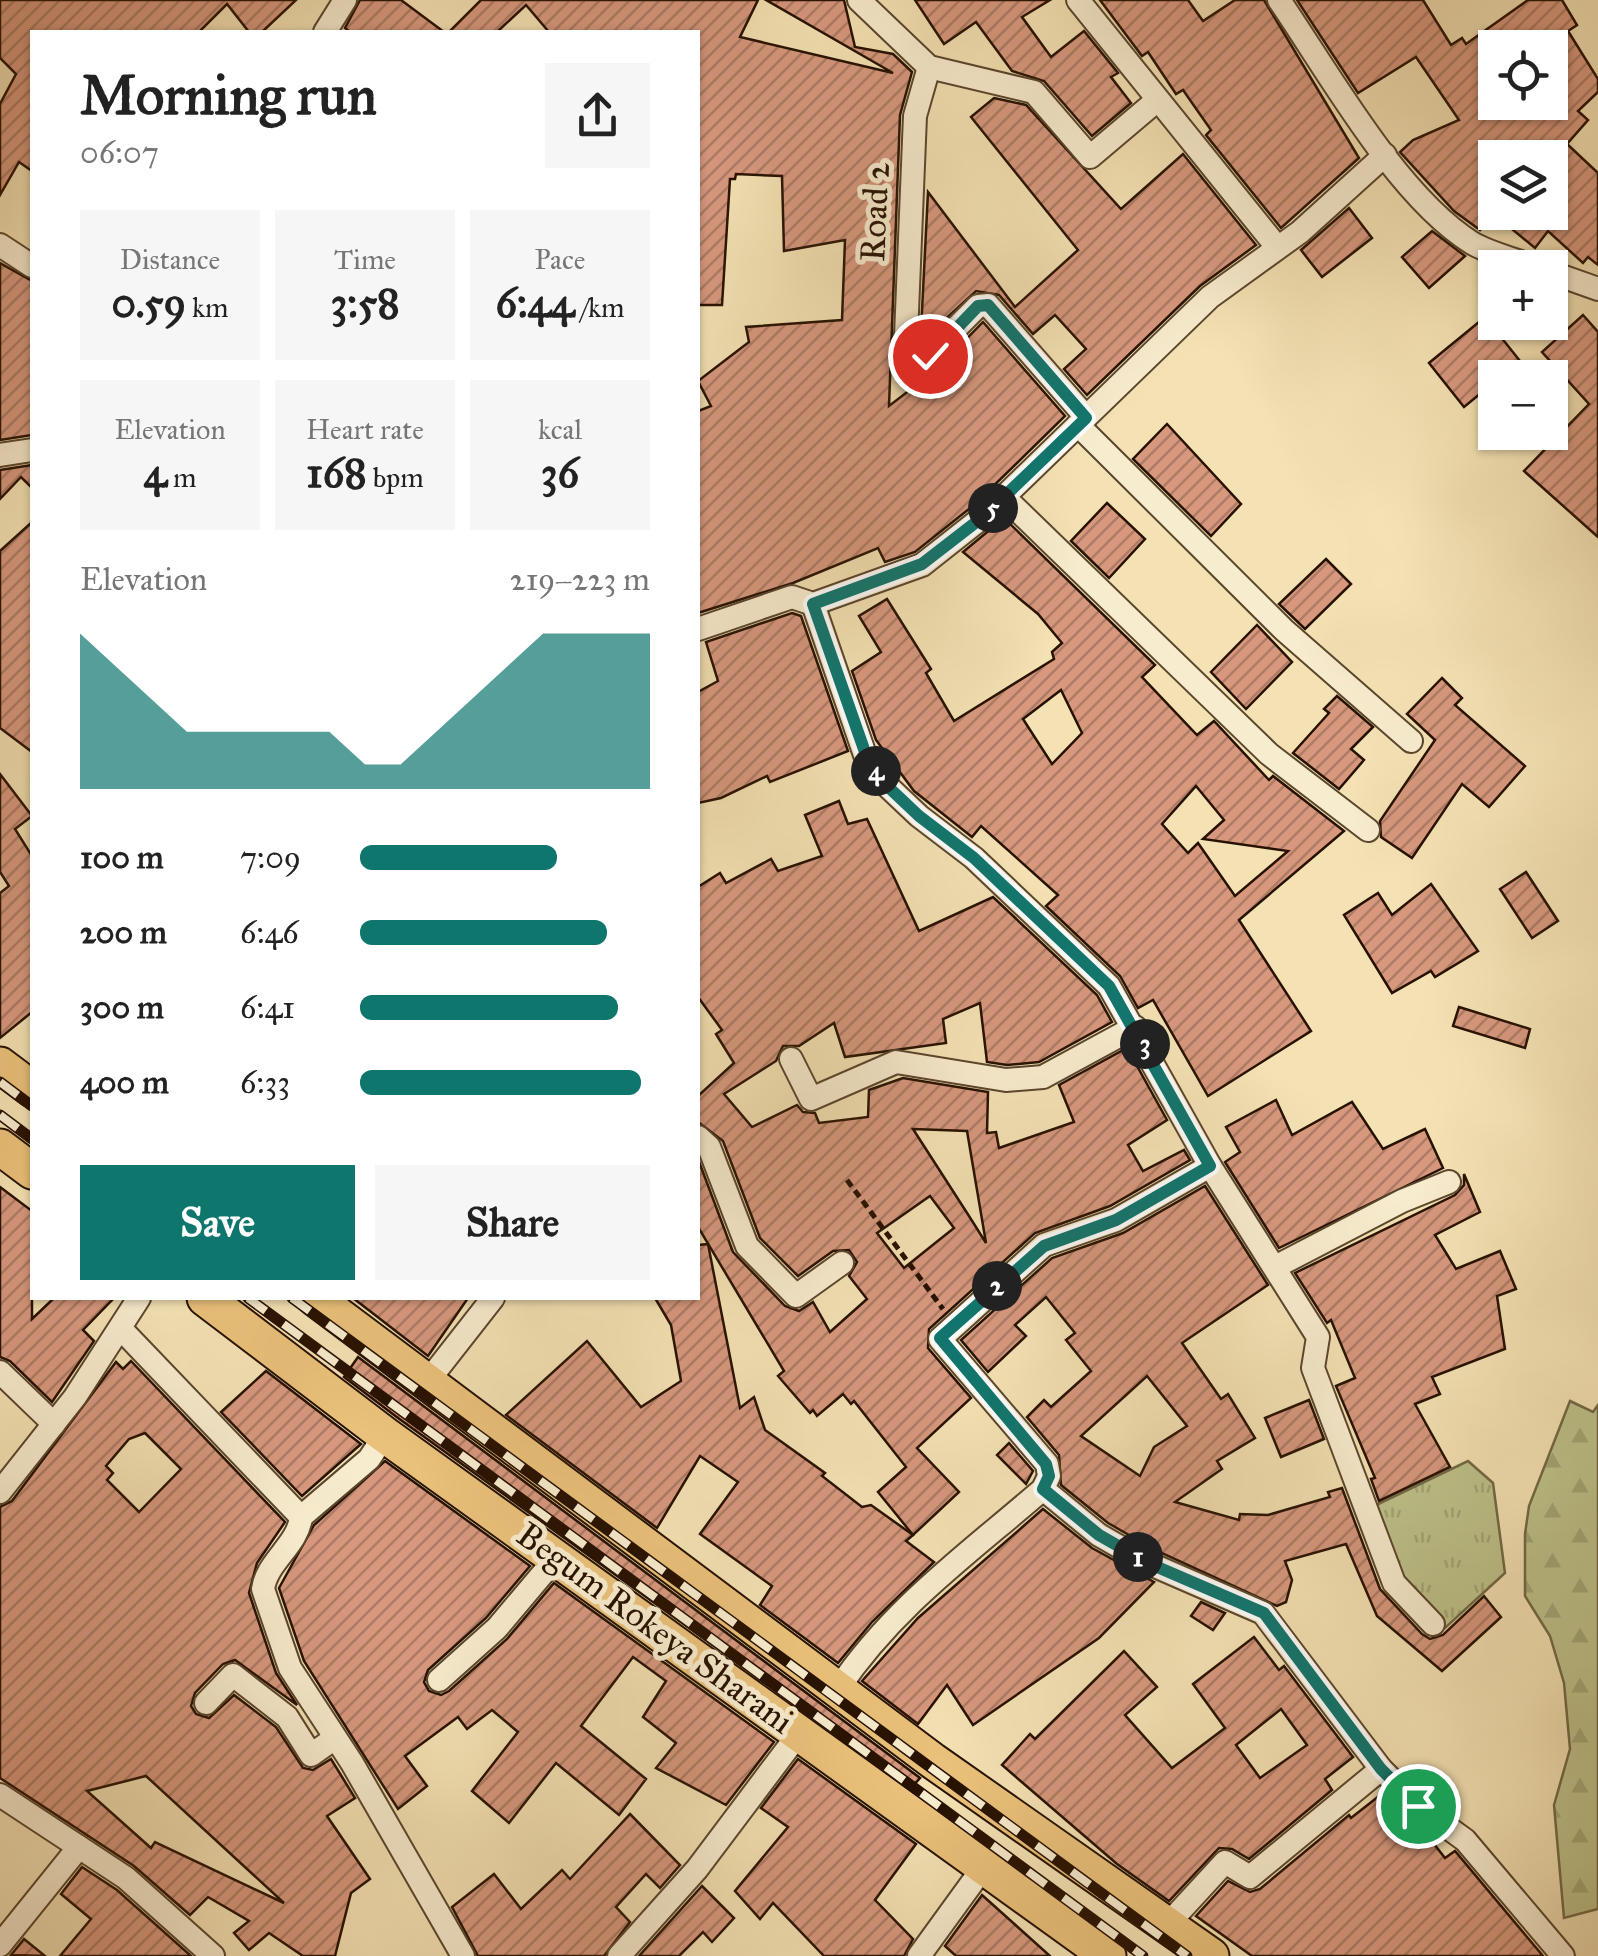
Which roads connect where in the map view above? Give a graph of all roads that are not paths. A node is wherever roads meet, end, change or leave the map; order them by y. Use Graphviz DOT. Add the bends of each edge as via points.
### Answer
graph roads {
  1 [pos="345,0"];
  2 [pos="859,0"];
  3 [pos="1078,0"];
  4 [pos="1280,0"];
  5 [pos="325,30"];
  6 [pos="930,67"];
  7 [pos="1156,102"];
  8 [pos="1385,155"];
  9 [pos="0,245"];
  10 [pos="1277,247"];
  11 [pos="1491,250"];
  12 [pos="30,265"];
  13 [pos="1568,278"];
  14 [pos="1598,288"];
  15 [pos="1082,421"];
  16 [pos="30,450"];
  17 [pos="0,455"];
  18 [pos="1004,497"];
  19 [pos="813,604"];
  20 [pos="700,628"];
  21 [pos="1412,741"];
  22 [pos="1368,830"];
  23 [pos="1135,1026"];
  24 [pos="790,1059"];
  25 [pos="0,1065"];
  26 [pos="30,1087"];
  27 [pos="700,1139"];
  28 [pos="0,1147"];
  29 [pos="1210,1166"];
  30 [pos="30,1170"];
  31 [pos="1449,1182"];
  32 [pos="842,1263"];
  33 [pos="1275,1267"];
  34 [pos="137,1300"];
  35 [pos="208,1300"];
  36 [pos="319,1300"];
  37 [pos="491,1300"];
  38 [pos="122,1330"];
  39 [pos="0,1372"];
  40 [pos="428,1382"];
  41 [pos="54,1424"];
  42 [pos="385,1435"];
  43 [pos="1043,1489"];
  44 [pos="0,1492"];
  45 [pos="301,1517"];
  46 [pos="556,1558"];
  47 [pos="1433,1624"];
  48 [pos="439,1680"];
  49 [pos="838,1689"];
  50 [pos="206,1703"];
  51 [pos="800,1732"];
  52 [pos="335,1738"];
  53 [pos="1381,1769"];
  54 [pos="0,1795"];
  55 [pos="79,1847"];
  56 [pos="985,1866"];
  57 [pos="1168,1924"];
  58 [pos="0,1944"];
  59 [pos="928,1953"];
  60 [pos="213,1956"];
  61 [pos="463,1956"];
  62 [pos="619,1956"];
  63 [pos="1108,1956"];
  64 [pos="1211,1956"];
  65 [pos="1563,1956"];
  1 -- 5 [label="street"];
  2 -- 6 [label="street"];
  3 -- 7 [label="street"];
  4 -- 8 [label="street"];
  6 -- 7 [label="street" via="1030,89 1090,157"];
  6 -- 15 [label="street, Road 2" via="915,116 906,336 924,359 978,306 988,305"];
  7 -- 10 [label="street"];
  8 -- 10 [label="street"];
  8 -- 11 [label="street" via="1429,204 1473,243"];
  9 -- 12 [label="street"];
  10 -- 15 [label="street" via="1210,298"];
  13 -- 14 [label="street"];
  15 -- 18 [label="street"];
  15 -- 21 [label="street" via="1284,630"];
  16 -- 17 [label="street"];
  18 -- 19 [label="street" via="922,564"];
  18 -- 22 [label="street" via="1269,754"];
  19 -- 20 [label="street" via="792,597"];
  19 -- 23 [label="street" via="866,755 883,782 1109,986"];
  23 -- 24 [label="street" via="1043,1077 1006,1080 896,1062 811,1099"];
  23 -- 29 [label="street"];
  25 -- 26 [label="main road"];
  27 -- 32 [label="street" via="747,1246 796,1296"];
  28 -- 30 [label="main road"];
  29 -- 33 [label="street"];
  29 -- 43 [label="street" via="1116,1220 1044,1246 940,1338 1046,1464"];
  31 -- 33 [label="street"];
  33 -- 47 [label="street" via="1318,1337 1312,1368 1394,1583"];
  34 -- 38 [label="street"];
  35 -- 42 [label="main road, Begum Rokeya Sharani"];
  36 -- 40 [label="main road, Begum Rokeya Sharani"];
  37 -- 40 [label="street"];
  38 -- 41 [label="street"];
  38 -- 45 [label="street"];
  39 -- 41 [label="street"];
  40 -- 49 [label="main road, Begum Rokeya Sharani"];
  41 -- 44 [label="street"];
  42 -- 45 [label="street" via="369,1459"];
  42 -- 46 [label="main road, Begum Rokeya Sharani"];
  43 -- 49 [label="street" via="905,1604"];
  43 -- 53 [label="street" via="1099,1535 1148,1563 1264,1613"];
  45 -- 52 [label="street" via="300,1530 263,1589 290,1668"];
  46 -- 48 [label="street" via="497,1628"];
  46 -- 51 [label="main road, Begum Rokeya Sharani"];
  49 -- 57 [label="main road, Begum Rokeya Sharani"];
  50 -- 52 [label="street" via="233,1675 287,1717 310,1755"];
  51 -- 56 [label="main road, Begum Rokeya Sharani"];
  51 -- 62 [label="street" via="697,1869"];
  52 -- 61 [label="street"];
  53 -- 57 [label="street" via="1250,1876 1226,1862"];
  53 -- 65 [label="street" via="1464,1840"];
  54 -- 55 [label="street"];
  55 -- 58 [label="street"];
  55 -- 60 [label="street" via="126,1878"];
  56 -- 59 [label="street"];
  56 -- 63 [label="main road, Begum Rokeya Sharani"];
  57 -- 64 [label="main road, Begum Rokeya Sharani"];
}
